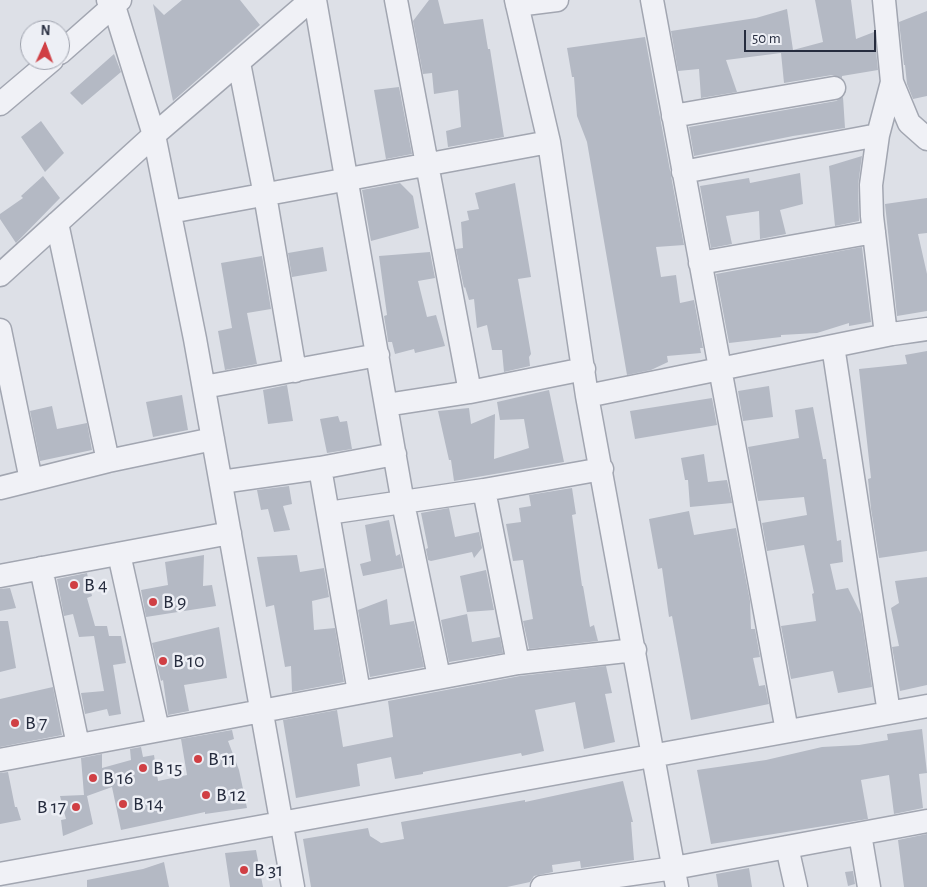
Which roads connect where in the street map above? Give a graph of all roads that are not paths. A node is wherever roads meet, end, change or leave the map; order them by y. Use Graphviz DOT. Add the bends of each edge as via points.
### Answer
graph roads {
  1 [pos="313,0"];
  2 [pos="396,0"];
  3 [pos="557,0"];
  4 [pos="652,0"];
  5 [pos="884,0"];
  6 [pos="114,2"];
  7 [pos="517,3"];
  8 [pos="70,44"];
  9 [pos="239,63"];
  10 [pos="40,70"];
  11 [pos="892,82"];
  12 [pos="834,88"];
  13 [pos="0,104"];
  14 [pos="673,116"];
  15 [pos="154,135"];
  16 [pos="878,135"];
  17 [pos="927,139"];
  18 [pos="548,142"];
  19 [pos="427,166"];
  20 [pos="683,172"];
  21 [pos="348,180"];
  22 [pos="265,195"];
  23 [pos="170,212"];
  24 [pos="57,223"];
  25 [pos="874,232"];
  26 [pos="700,263"];
  27 [pos="0,275"];
  28 [pos="927,329"];
  29 [pos="0,330"];
  30 [pos="886,336"];
  31 [pos="833,346"];
  32 [pos="378,355"];
  33 [pos="720,368"];
  34 [pos="584,369"];
  35 [pos="295,371"];
  36 [pos="204,387"];
  37 [pos="470,392"];
  38 [pos="588,396"];
  39 [pos="386,405"];
  40 [pos="213,439"];
  41 [pos="395,454"];
  42 [pos="108,461"];
  43 [pos="320,468"];
  44 [pos="602,469"];
  45 [pos="31,480"];
  46 [pos="221,482"];
  47 [pos="0,488"];
  48 [pos="484,490"];
  49 [pos="403,503"];
  50 [pos="328,514"];
  51 [pos="230,533"];
  52 [pos="119,554"];
  53 [pos="41,568"];
  54 [pos="0,576"];
  55 [pos="635,650"];
  56 [pos="518,663"];
  57 [pos="439,678"];
  58 [pos="359,692"];
  59 [pos="927,706"];
  60 [pos="262,710"];
  61 [pos="889,713"];
  62 [pos="158,730"];
  63 [pos="788,731"];
  64 [pos="78,745"];
  65 [pos="655,756"];
  66 [pos="0,760"];
  67 [pos="927,821"];
  68 [pos="282,823"];
  69 [pos="860,834"];
  70 [pos="787,847"];
  71 [pos="0,874"];
  72 [pos="676,877"];
  73 [pos="552,886"];
  74 [pos="293,887"];
  75 [pos="796,887"];
  76 [pos="869,887"];
  1 -- 9 [label="street"];
  1 -- 21 [label="street"];
  2 -- 19 [label="street"];
  3 -- 7 [label="street"];
  4 -- 14 [label="street"];
  5 -- 11 [label="street"];
  6 -- 8 [label="street"];
  6 -- 15 [label="street"];
  7 -- 18 [label="street"];
  9 -- 15 [label="street"];
  9 -- 22 [label="street"];
  10 -- 13 [label="street"];
  11 -- 16 [label="street"];
  11 -- 17 [label="street" via="909,123"];
  12 -- 14 [label="street"];
  14 -- 20 [label="street"];
  15 -- 23 [label="street"];
  15 -- 24 [label="street"];
  16 -- 20 [label="street"];
  16 -- 25 [label="street" via="872,185"];
  18 -- 19 [label="street"];
  18 -- 34 [label="street"];
  19 -- 21 [label="street"];
  19 -- 37 [label="street"];
  20 -- 26 [label="street"];
  21 -- 22 [label="street"];
  21 -- 32 [label="street"];
  22 -- 23 [label="street"];
  22 -- 35 [label="street"];
  23 -- 36 [label="street"];
  24 -- 27 [label="street"];
  24 -- 42 [label="street"];
  25 -- 26 [label="street"];
  25 -- 30 [label="street"];
  26 -- 33 [label="street"];
  28 -- 30 [label="street"];
  29 -- 45 [label="street"];
  30 -- 31 [label="street"];
  31 -- 33 [label="street"];
  31 -- 61 [label="street"];
  32 -- 35 [label="street"];
  32 -- 39 [label="street"];
  33 -- 38 [label="street"];
  33 -- 63 [label="street"];
  34 -- 37 [label="street"];
  34 -- 38 [label="street"];
  35 -- 36 [label="street"];
  36 -- 40 [label="street"];
  37 -- 39 [label="street"];
  38 -- 44 [label="street"];
  39 -- 41 [label="street"];
  40 -- 42 [label="street"];
  40 -- 46 [label="street"];
  41 -- 43 [label="street"];
  41 -- 49 [label="street"];
  42 -- 45 [label="street"];
  43 -- 46 [label="street"];
  43 -- 50 [label="street"];
  44 -- 48 [label="street"];
  44 -- 55 [label="street"];
  45 -- 47 [label="street"];
  46 -- 51 [label="street"];
  48 -- 49 [label="street"];
  48 -- 56 [label="street"];
  49 -- 50 [label="street"];
  49 -- 57 [label="street"];
  50 -- 58 [label="street"];
  51 -- 52 [label="street"];
  51 -- 60 [label="street"];
  52 -- 53 [label="street"];
  52 -- 62 [label="street"];
  53 -- 54 [label="street"];
  53 -- 64 [label="street"];
  55 -- 56 [label="street"];
  55 -- 65 [label="street"];
  56 -- 57 [label="street"];
  57 -- 58 [label="street"];
  58 -- 60 [label="street"];
  59 -- 61 [label="street"];
  60 -- 62 [label="street"];
  60 -- 68 [label="street"];
  61 -- 63 [label="street"];
  62 -- 64 [label="street"];
  63 -- 65 [label="street"];
  64 -- 66 [label="street"];
  65 -- 68 [label="street"];
  65 -- 72 [label="street"];
  67 -- 69 [label="street"];
  68 -- 71 [label="street"];
  68 -- 74 [label="street"];
  69 -- 70 [label="street"];
  69 -- 76 [label="street"];
  70 -- 72 [label="street"];
  70 -- 75 [label="street"];
  72 -- 73 [label="street"];
}
